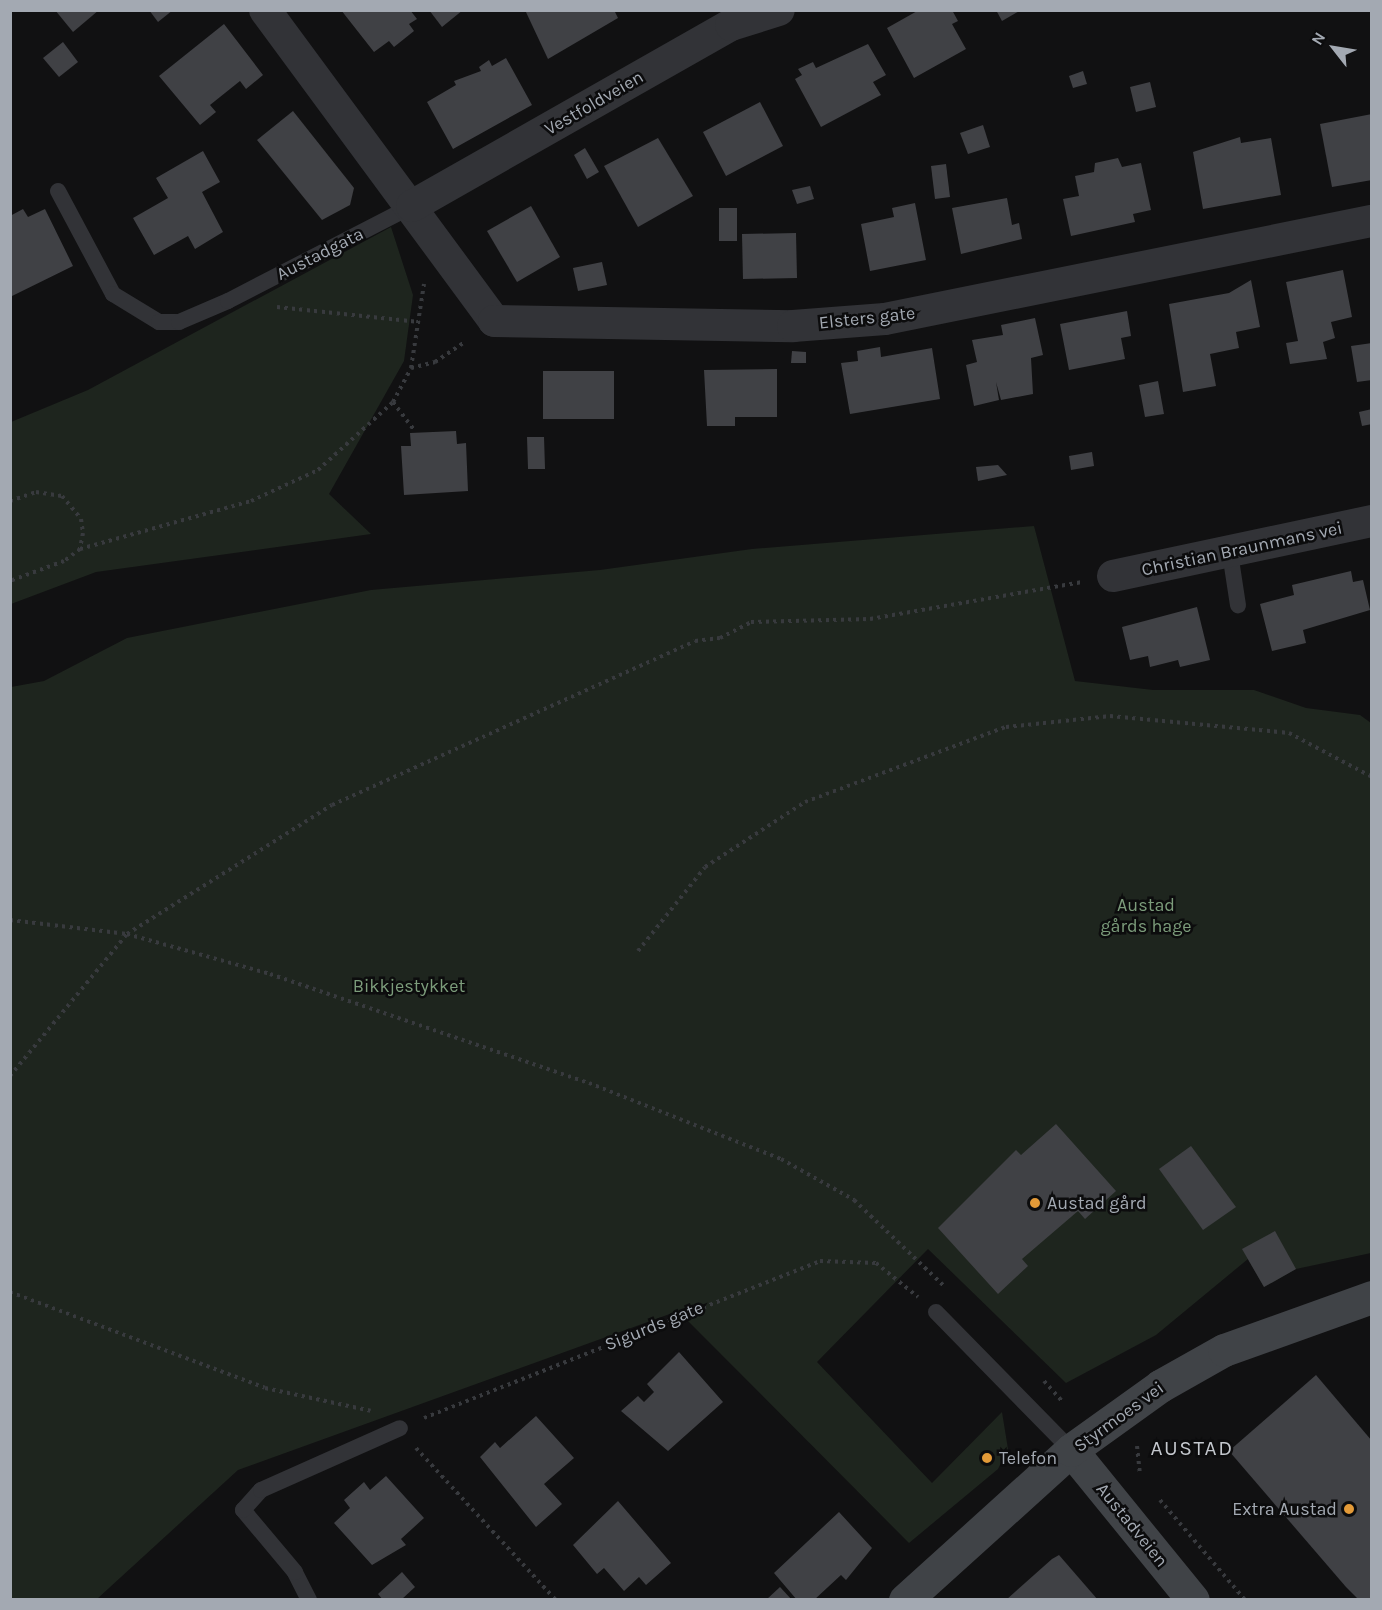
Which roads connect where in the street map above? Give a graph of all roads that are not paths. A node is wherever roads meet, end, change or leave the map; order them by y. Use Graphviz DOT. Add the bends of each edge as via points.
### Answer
graph roads {
  1 [pos="265,10"];
  2 [pos="779,10"];
  3 [pos="727,18"];
  4 [pos="58,191"];
  5 [pos="412,206"];
  6 [pos="1371,221"];
  7 [pos="1371,521"];
  8 [pos="1230,553"];
  9 [pos="1113,576"];
  10 [pos="1238,605"];
  11 [pos="1371,1297"];
  12 [pos="936,1312"];
  13 [pos="400,1428"];
  14 [pos="1071,1450"];
  15 [pos="309,1599"];
  16 [pos="905,1599"];
  17 [pos="1193,1599"];
  1 -- 5 [label="street"];
  2 -- 3 [label="street, Vestfoldveien"];
  3 -- 5 [label="street, Vestfoldveien"];
  4 -- 5 [label="lane, Austadgata" via="112,294 137,313 179,322 228,301"];
  5 -- 6 [label="street, Elsters gate" via="494,321 793,326 885,319"];
  7 -- 8 [label="street, Christian Braunmans vei"];
  8 -- 9 [label="street, Christian Braunmans vei"];
  8 -- 10 [label="lane"];
  11 -- 14 [label="main road, Styrmoes vei" via="1192,1365"];
  12 -- 14 [label="lane"];
  13 -- 15 [label="lane" via="261,1490 243,1510 295,1572"];
  14 -- 16 [label="main road, Styrmoes vei"];
  14 -- 17 [label="main road, Austadveien"];
}
